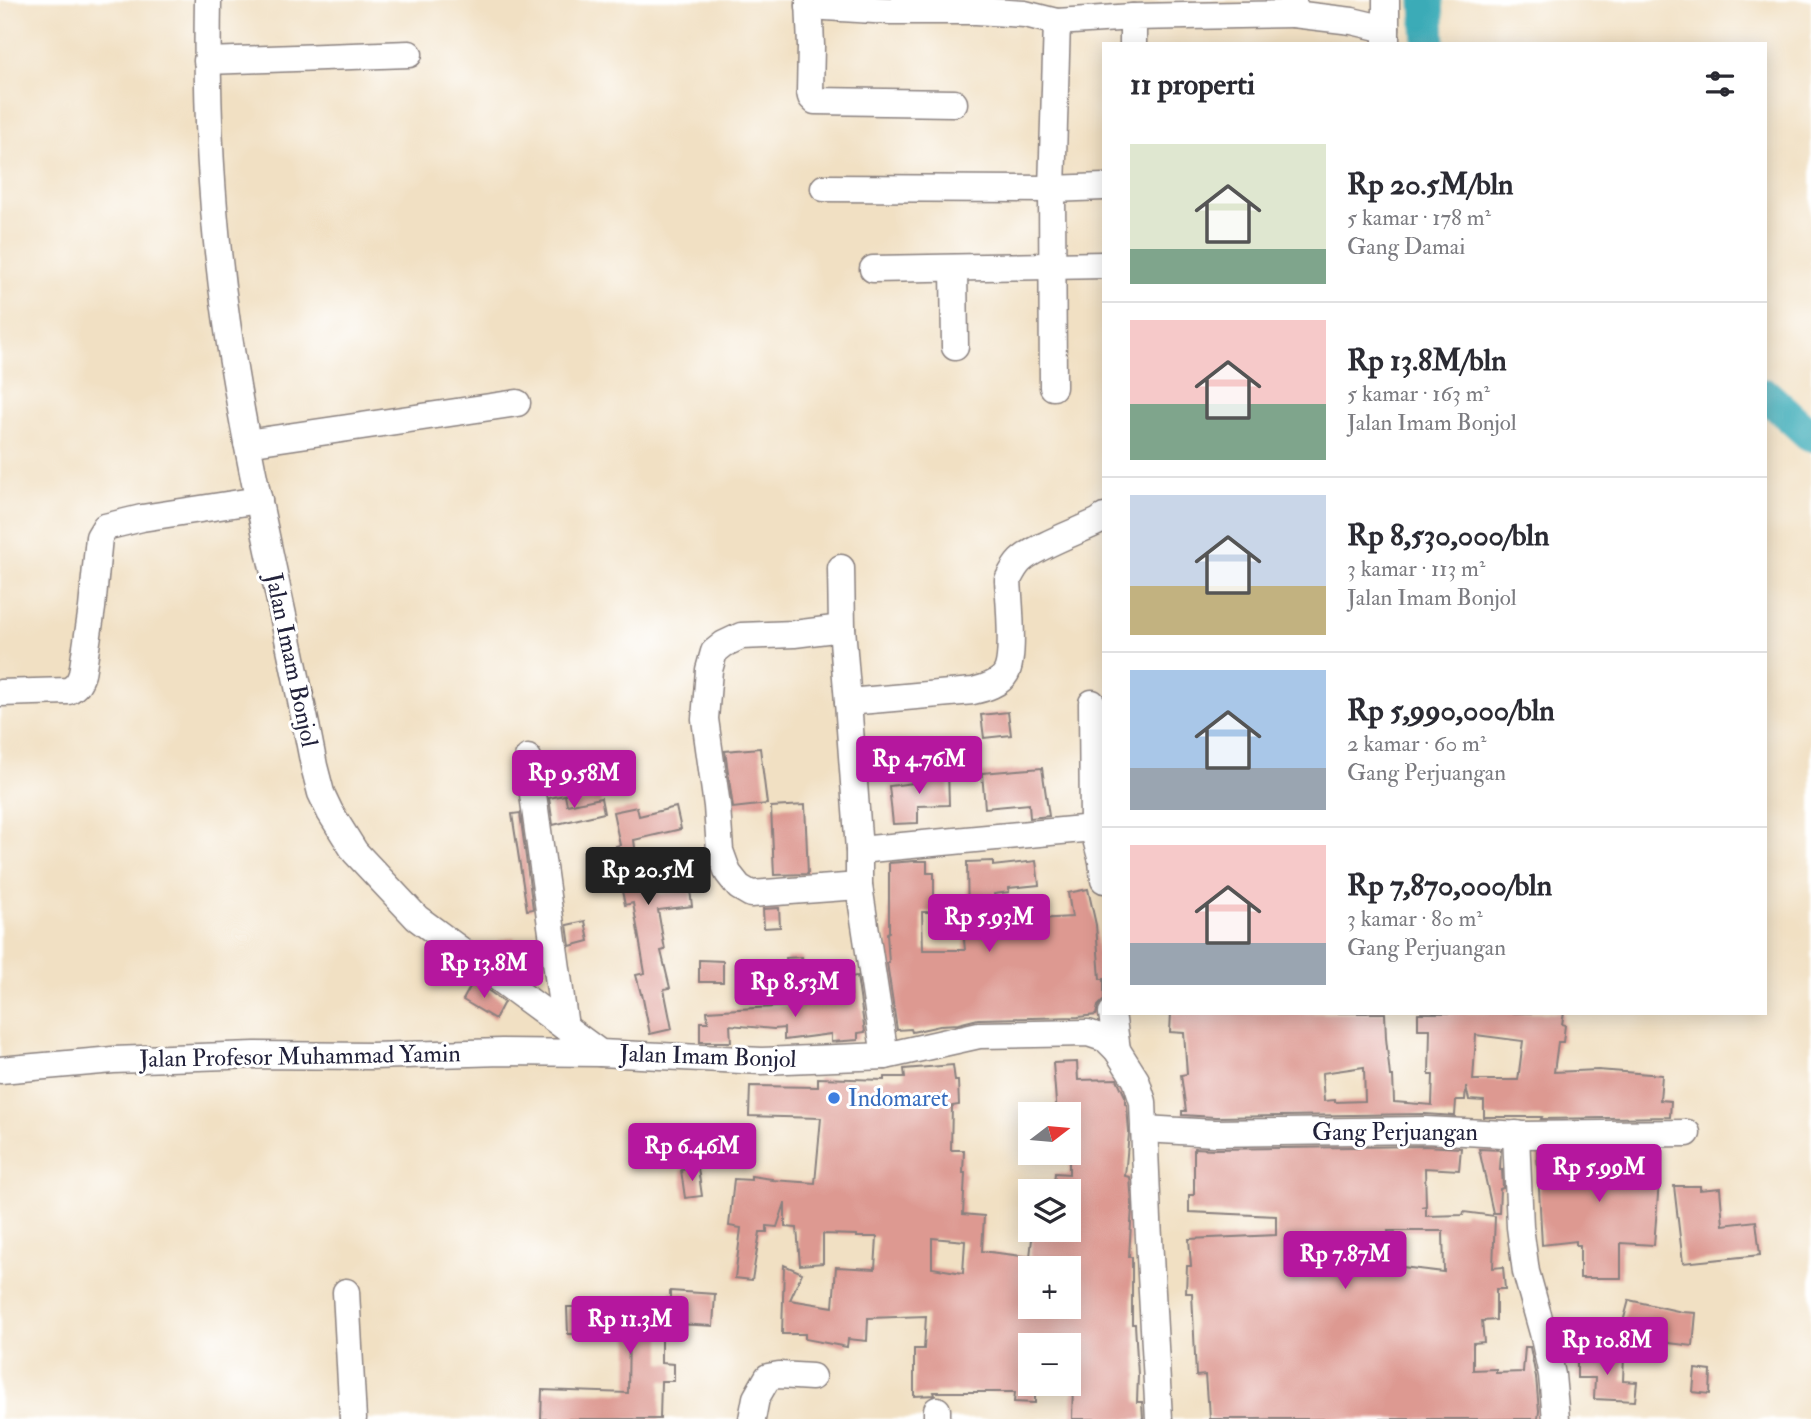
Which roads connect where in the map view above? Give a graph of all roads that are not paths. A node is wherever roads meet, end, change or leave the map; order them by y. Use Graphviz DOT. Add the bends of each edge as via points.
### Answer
graph roads {
  1 [pos="208,0"];
  2 [pos="1385,0"];
  3 [pos="809,3"];
  4 [pos="890,5"];
  5 [pos="976,5"];
  6 [pos="1293,7"];
  7 [pos="1125,11"];
  8 [pos="1057,22"];
  9 [pos="1386,36"];
  10 [pos="1133,42"];
  11 [pos="410,54"];
  12 [pos="207,61"];
  13 [pos="954,103"];
  14 [pos="1102,187"];
  15 [pos="824,188"];
  16 [pos="1052,190"];
  17 [pos="1102,264"];
  18 [pos="1053,266"];
  19 [pos="954,268"];
  20 [pos="873,269"];
  21 [pos="955,347"];
  22 [pos="1053,387"];
  23 [pos="517,403"];
  24 [pos="247,443"];
  25 [pos="259,500"];
  26 [pos="1102,519"];
  27 [pos="841,568"];
  28 [pos="842,628"];
  29 [pos="0,693"];
  30 [pos="848,702"];
  31 [pos="1093,703"];
  32 [pos="528,758"];
  33 [pos="1093,828"];
  34 [pos="859,850"];
  35 [pos="1102,863"];
  36 [pos="859,886"];
  37 [pos="1112,1015"];
  38 [pos="565,1027"];
  39 [pos="1117,1050"];
  40 [pos="600,1052"];
  41 [pos="885,1056"];
  42 [pos="0,1070"];
  43 [pos="1144,1129"];
  44 [pos="1688,1133"];
  45 [pos="1516,1134"];
  46 [pos="346,1292"];
  47 [pos="812,1377"];
  48 [pos="353,1419"];
  49 [pos="752,1419"];
  50 [pos="1159,1419"];
  51 [pos="1556,1419"];
  1 -- 12 [label="street, Jalan Imam Bonjol"];
  2 -- 9 [label="street"];
  3 -- 4 [label="street"];
  3 -- 13 [label="street" via="810,92 815,102"];
  4 -- 5 [label="street"];
  5 -- 8 [label="street"];
  6 -- 7 [label="street"];
  6 -- 9 [label="street" via="1352,21"];
  7 -- 8 [label="street"];
  7 -- 10 [label="street"];
  8 -- 16 [label="street"];
  11 -- 12 [label="street"];
  12 -- 24 [label="street, Jalan Imam Bonjol" via="216,242"];
  14 -- 16 [label="street"];
  15 -- 16 [label="street"];
  16 -- 18 [label="street"];
  17 -- 18 [label="street"];
  18 -- 19 [label="street"];
  18 -- 22 [label="street"];
  19 -- 20 [label="street"];
  19 -- 21 [label="street"];
  23 -- 24 [label="street"];
  24 -- 25 [label="street, Jalan Imam Bonjol"];
  25 -- 29 [label="street" via="106,527 99,537 79,683 68,691"];
  25 -- 38 [label="street, Jalan Imam Bonjol" via="314,766 330,812 355,852 417,918"];
  26 -- 30 [label="street" via="1018,562 1008,580 1011,660 1006,675 993,685 973,691"];
  27 -- 28 [label="street"];
  28 -- 30 [label="street"];
  28 -- 36 [label="street" via="741,636 724,644 714,652 709,670 705,719 720,851 739,887 751,894"];
  30 -- 34 [label="street"];
  31 -- 33 [label="street"];
  32 -- 38 [label="street"];
  33 -- 34 [label="street"];
  33 -- 35 [label="street"];
  34 -- 36 [label="street"];
  36 -- 41 [label="street"];
  37 -- 39 [label="street"];
  38 -- 40 [label="street, Jalan Imam Bonjol"];
  39 -- 41 [label="street, Jalan Imam Bonjol" via="1106,1039 1088,1033 979,1035"];
  39 -- 43 [label="street, Jalan Imam Bonjol" via="1140,1087"];
  40 -- 41 [label="street, Jalan Imam Bonjol" via="762,1061"];
  40 -- 42 [label="street, Jalan Profesor Muhammad Yamin" via="255,1055"];
  43 -- 45 [label="street, Gang Perjuangan"];
  43 -- 50 [label="street, Jalan Imam Bonjol"];
  44 -- 45 [label="street, Gang Perjuangan"];
  45 -- 51 [label="street" via="1526,1272 1552,1376"];
  46 -- 48 [label="street"];
  47 -- 49 [label="street" via="768,1377 755,1398"];
}
